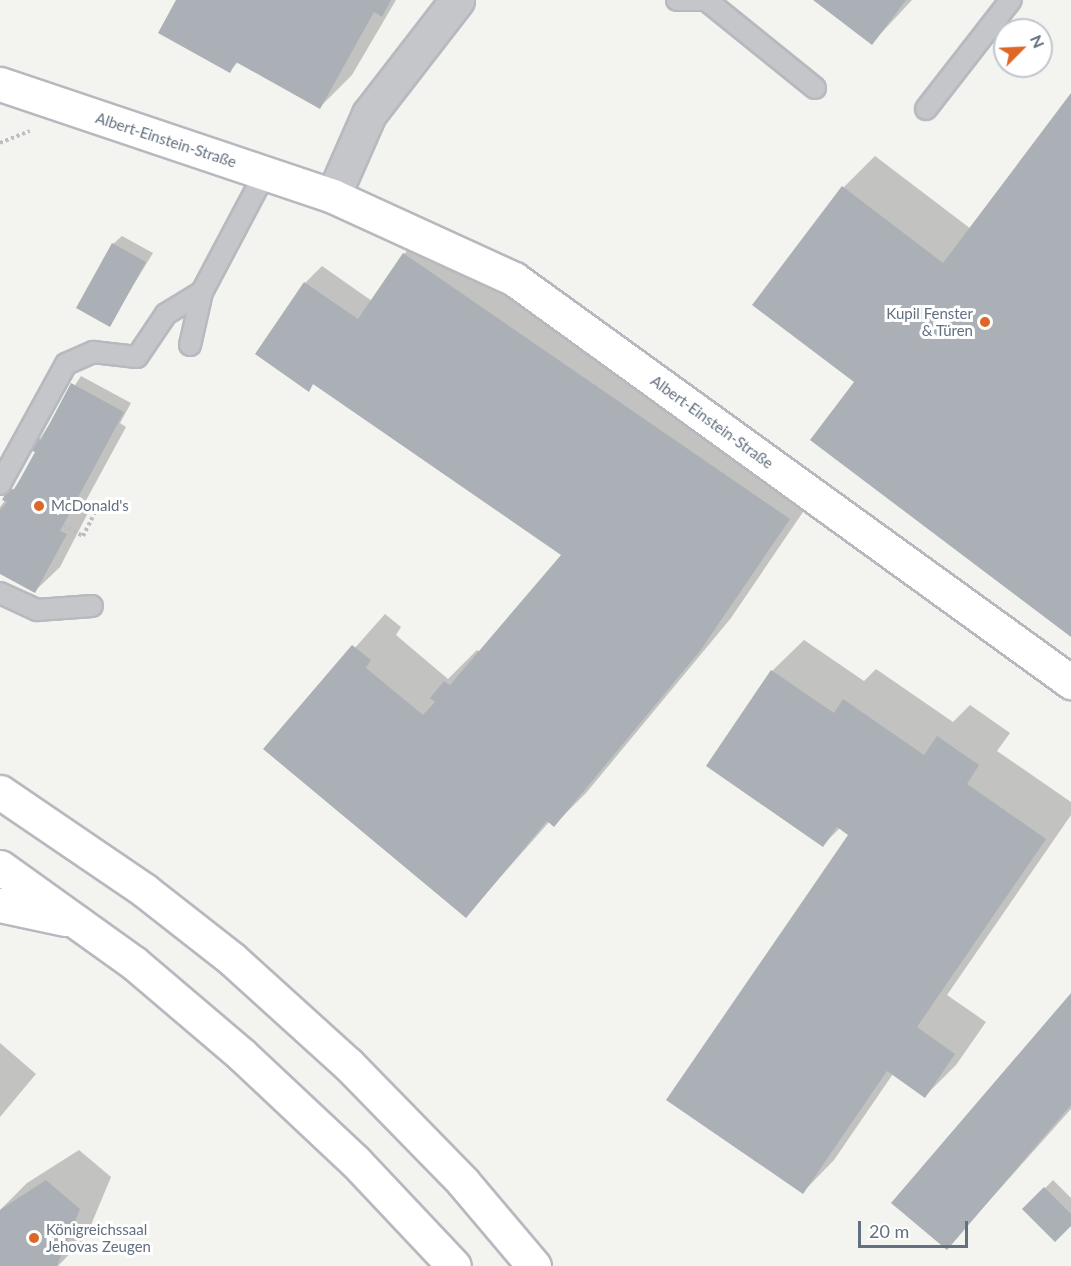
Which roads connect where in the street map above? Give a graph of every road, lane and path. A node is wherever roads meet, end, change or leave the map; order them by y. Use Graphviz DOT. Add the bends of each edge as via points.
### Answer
graph roads {
  1 [pos="457,0"];
  2 [pos="677,0"];
  3 [pos="701,0"];
  4 [pos="706,0"];
  5 [pos="1011,0"];
  6 [pos="0,84"];
  7 [pos="814,88"];
  8 [pos="926,110"];
  9 [pos="265,173"];
  10 [pos="333,196"];
  11 [pos="202,292"];
  12 [pos="190,345"];
  13 [pos="0,484"];
  14 [pos="97,509"];
  15 [pos="63,525"];
  16 [pos="0,593"];
  17 [pos="92,606"];
  18 [pos="1071,682"];
  19 [pos="0,792"];
  20 [pos="0,867"];
  21 [pos="0,905"];
  22 [pos="81,922"];
  23 [pos="454,1266"];
  24 [pos="534,1266"];
  1 -- 10 [label="street" via="369,114"];
  2 -- 3 [label="lane"];
  4 -- 7 [label="lane"];
  5 -- 8 [label="lane"];
  6 -- 9 [label="main road, Albert-Einstein-Straße"];
  9 -- 10 [label="main road, Albert-Einstein-Straße"];
  9 -- 11 [label="lane"];
  10 -- 18 [label="main road, Albert-Einstein-Straße" via="514,279"];
  11 -- 12 [label="lane"];
  11 -- 13 [label="lane" via="166,314 137,357 93,352 66,364"];
  14 -- 15 [label="path" via="83,536"];
  16 -- 17 [label="lane" via="37,610"];
  19 -- 24 [label="main road" via="144,890 232,958 348,1064 463,1182"];
  20 -- 22 [label="main road"];
  21 -- 22 [label="main road"];
  22 -- 23 [label="main road" via="242,1055 355,1161"];
}
